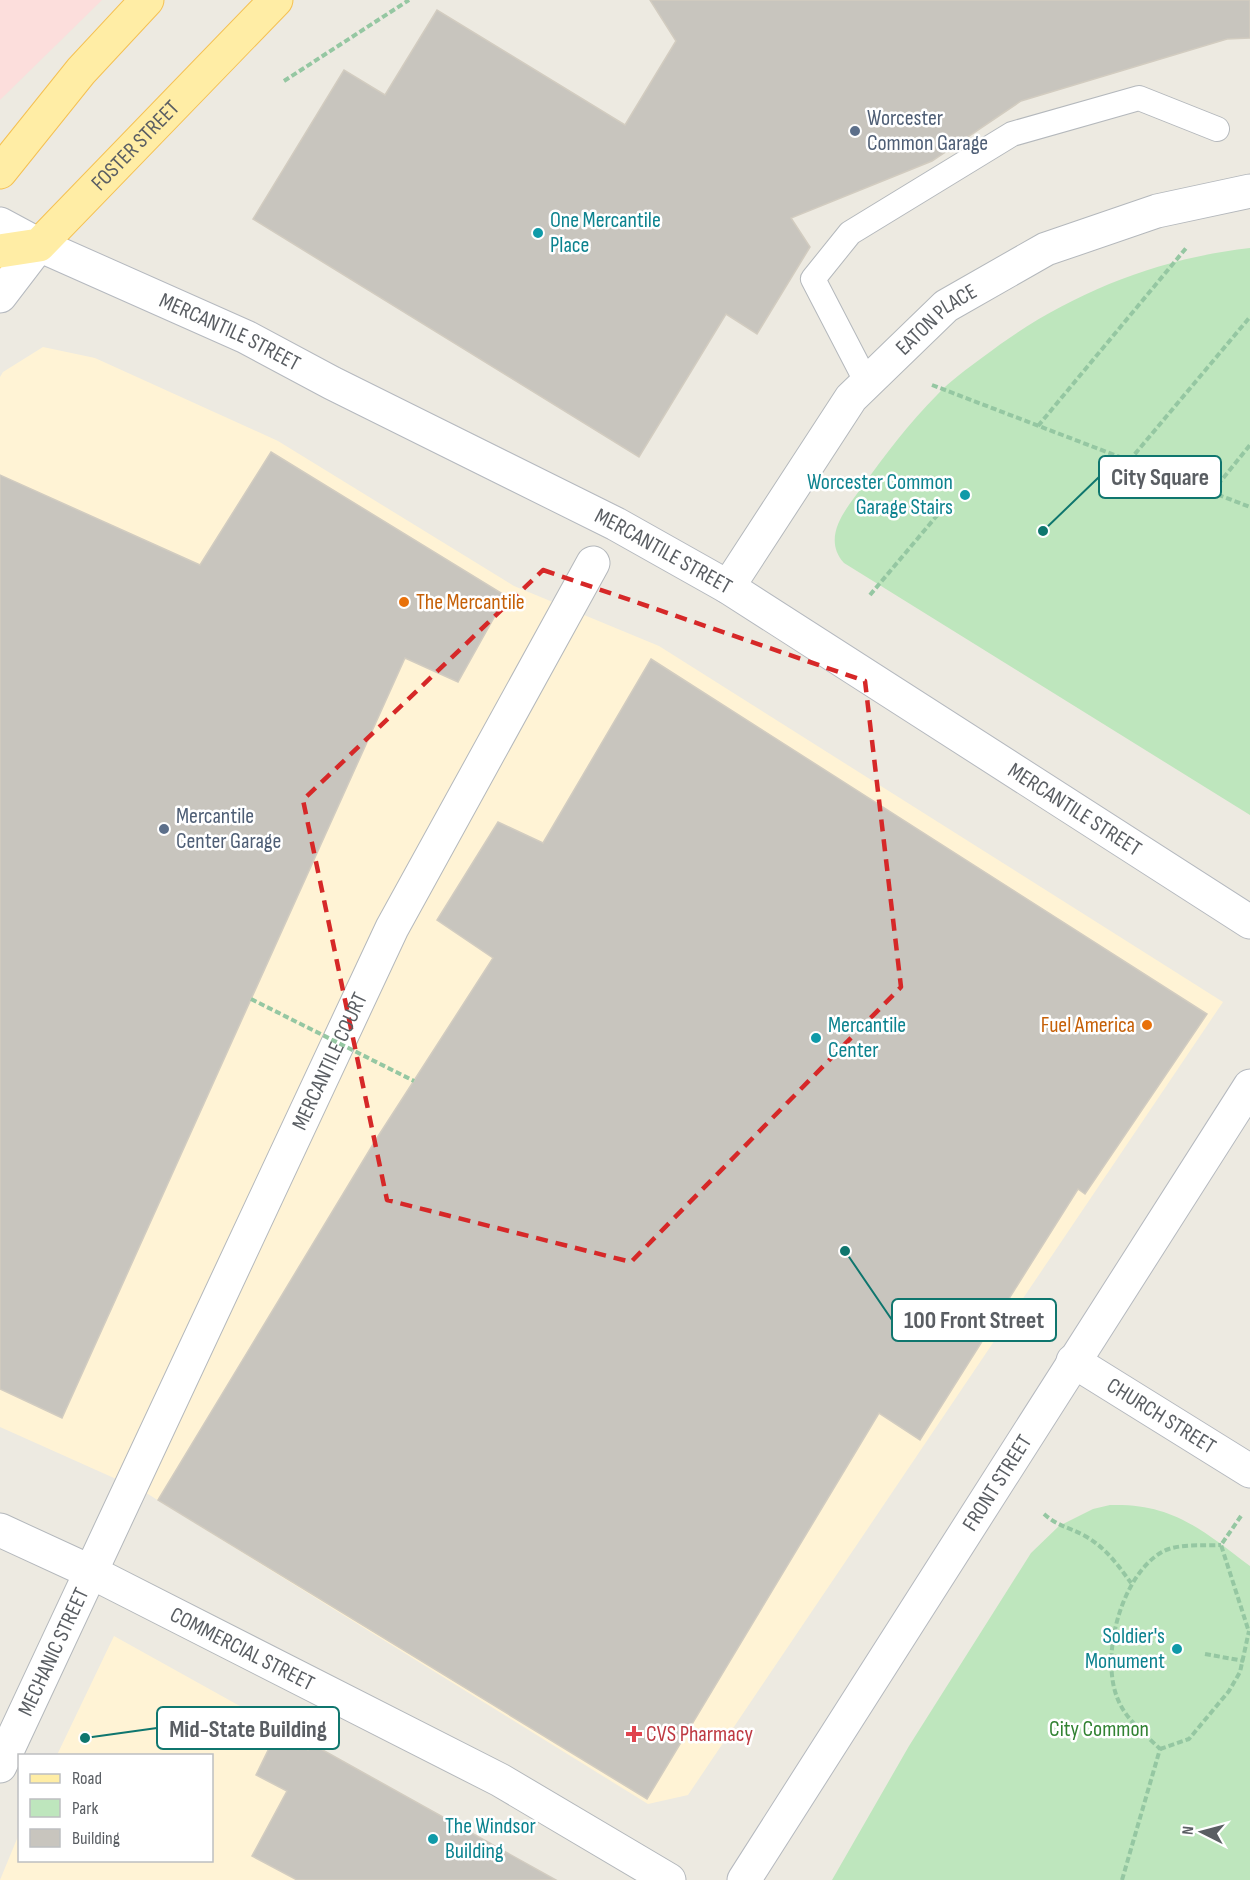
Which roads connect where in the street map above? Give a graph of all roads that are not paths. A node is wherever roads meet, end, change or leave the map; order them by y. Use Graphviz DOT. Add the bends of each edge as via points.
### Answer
graph roads {
  1 [pos="147,0"];
  2 [pos="276,0"];
  3 [pos="1216,129"];
  4 [pos="0,172"];
  5 [pos="1250,191"];
  6 [pos="0,224"];
  7 [pos="39,245"];
  8 [pos="0,251"];
  9 [pos="0,296"];
  10 [pos="867,383"];
  11 [pos="593,563"];
  12 [pos="728,587"];
  13 [pos="1250,922"];
  14 [pos="1250,1086"];
  15 [pos="1073,1361"];
  16 [pos="1250,1471"];
  17 [pos="0,1530"];
  18 [pos="89,1570"];
  19 [pos="0,1766"];
  20 [pos="669,1880"];
  21 [pos="744,1880"];
  1 -- 4 [label="main road" via="81,71"];
  2 -- 7 [label="main road, FOSTER STREET"];
  3 -- 10 [label="lane" via="1139,98 1012,134 849,233 813,279"];
  5 -- 10 [label="street, EATON PLACE" via="1157,211 1046,249 946,306"];
  6 -- 7 [label="street, MERCANTILE STREET"];
  7 -- 8 [label="main road"];
  7 -- 9 [label="street, FOSTER STREET"];
  7 -- 12 [label="street, MERCANTILE STREET" via="246,337 616,524"];
  10 -- 12 [label="street, EATON PLACE" via="850,398"];
  11 -- 18 [label="street, MERCANTILE COURT" via="392,928"];
  12 -- 13 [label="street, MERCANTILE STREET"];
  14 -- 15 [label="street, FRONT STREET"];
  15 -- 16 [label="street, CHURCH STREET"];
  15 -- 21 [label="street, FRONT STREET"];
  17 -- 18 [label="street, COMMERCIAL STREET"];
  18 -- 19 [label="street, MECHANIC STREET"];
  18 -- 20 [label="street, COMMERCIAL STREET" via="500,1780"];
}
